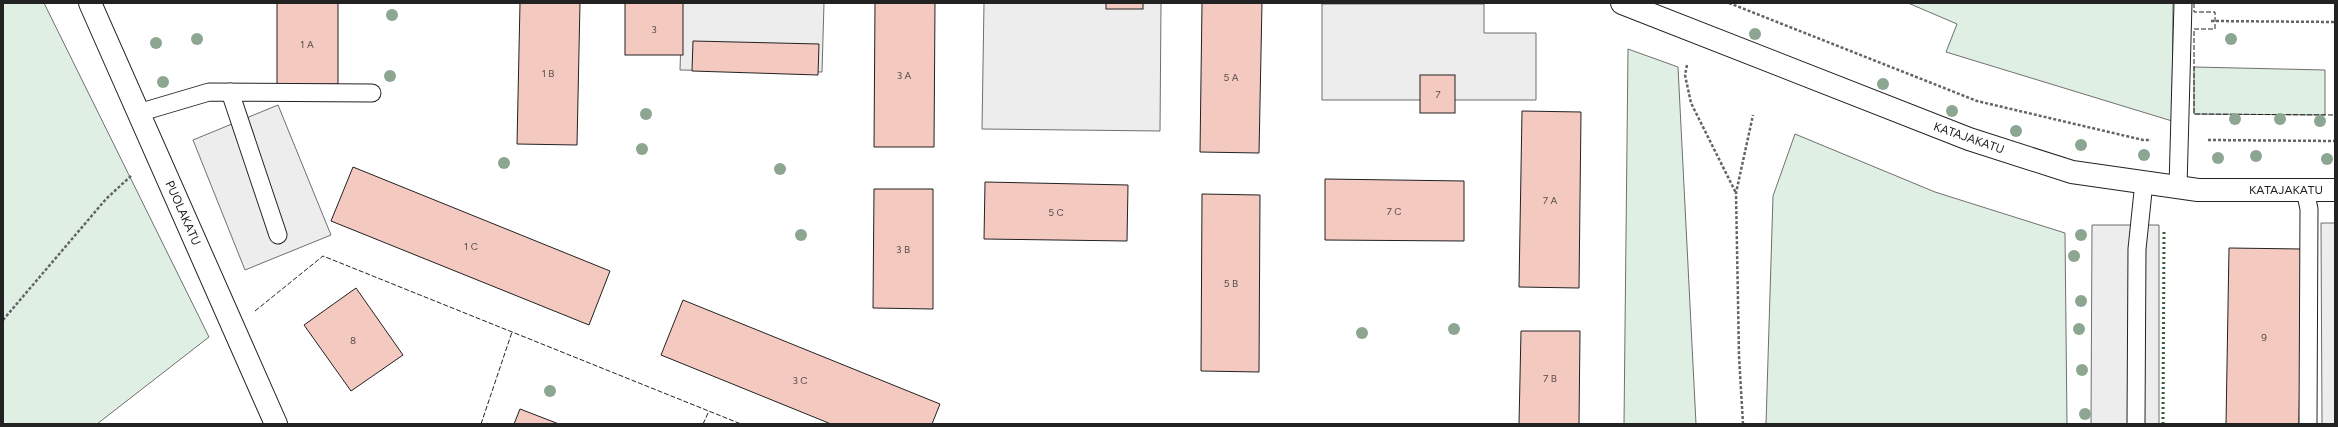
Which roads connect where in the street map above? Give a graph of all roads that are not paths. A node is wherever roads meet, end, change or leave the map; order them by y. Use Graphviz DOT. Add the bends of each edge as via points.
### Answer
graph roads {
  1 [pos="90,3"];
  2 [pos="1622,3"];
  3 [pos="2183,3"];
  4 [pos="230,92"];
  5 [pos="372,93"];
  6 [pos="138,113"];
  7 [pos="2144,182"];
  8 [pos="2178,186"];
  9 [pos="2305,190"];
  10 [pos="2335,190"];
  11 [pos="278,235"];
  12 [pos="276,424"];
  13 [pos="2136,424"];
  14 [pos="2308,424"];
  1 -- 6 [label="street, PUOLAKATU"];
  2 -- 7 [label="street, KATAJAKATU" via="1968,139 2072,172"];
  3 -- 8 [label="lane"];
  4 -- 5 [label="lane"];
  4 -- 6 [label="lane" via="209,92"];
  4 -- 11 [label="lane"];
  6 -- 12 [label="street, PUOLAKATU"];
  7 -- 8 [label="street, KATAJAKATU"];
  7 -- 13 [label="lane" via="2137,249"];
  8 -- 9 [label="street, KATAJAKATU" via="2198,190"];
  9 -- 10 [label="street, KATAJAKATU"];
  9 -- 14 [label="lane" via="2309,209"];
}
